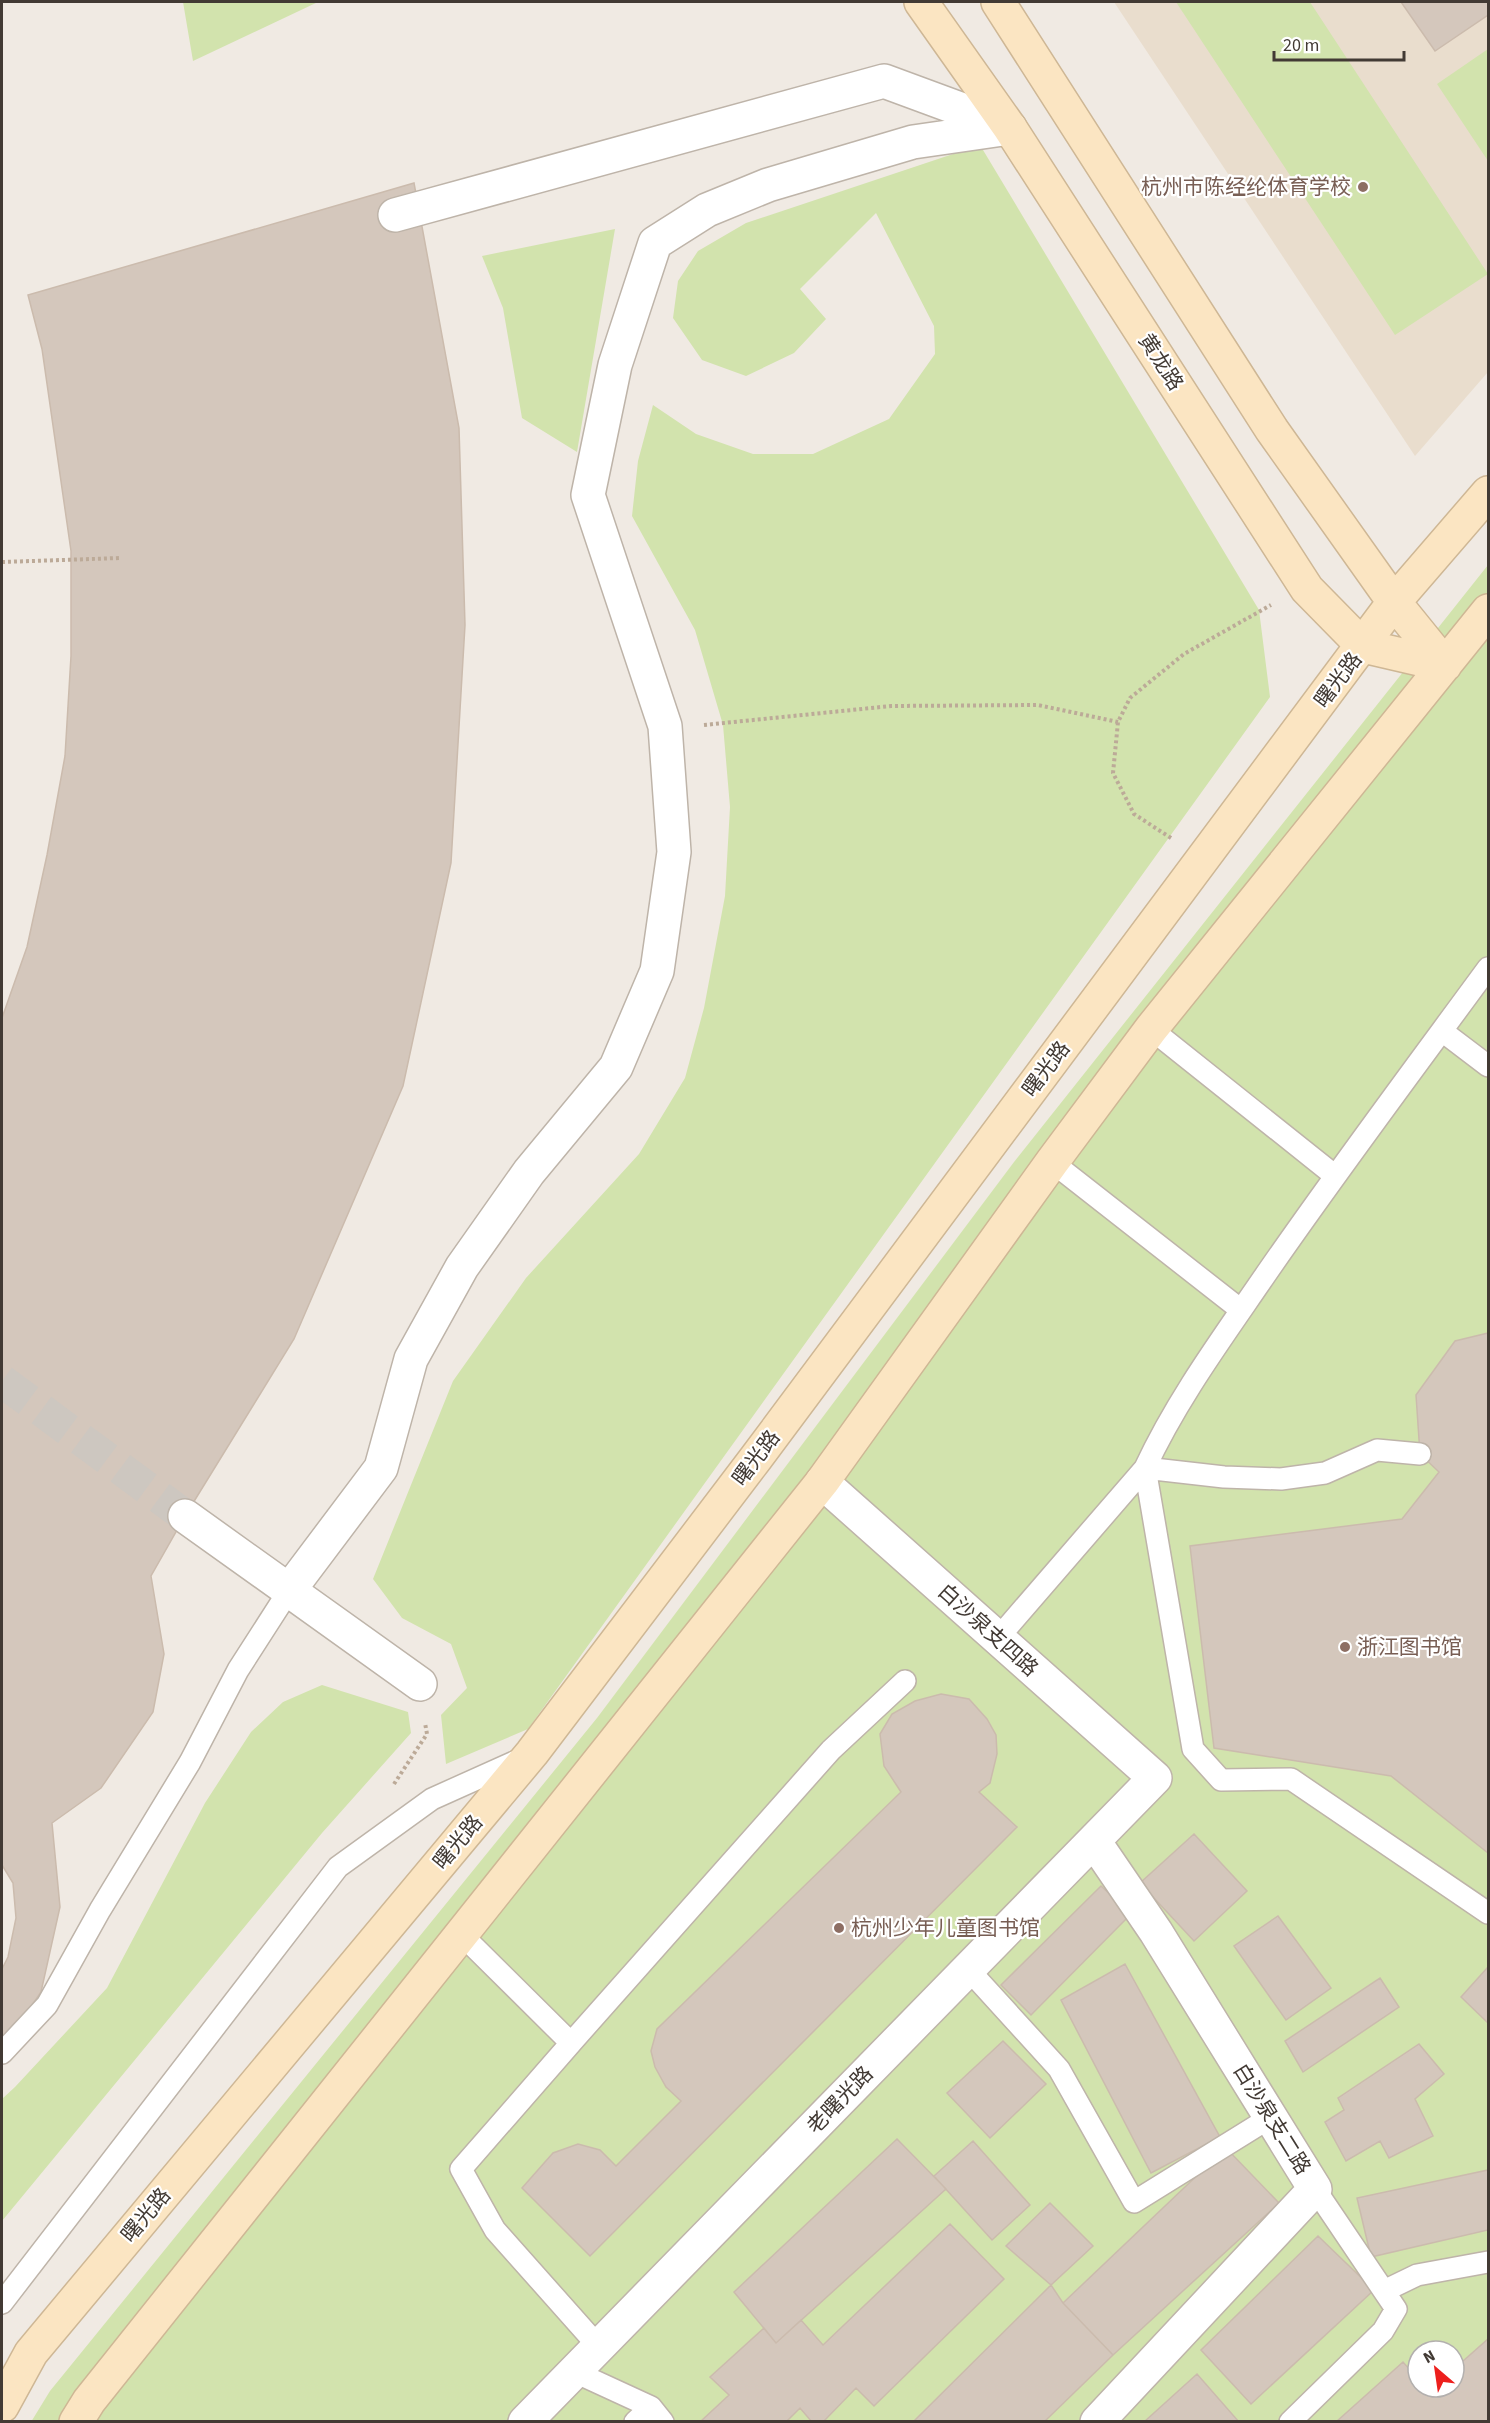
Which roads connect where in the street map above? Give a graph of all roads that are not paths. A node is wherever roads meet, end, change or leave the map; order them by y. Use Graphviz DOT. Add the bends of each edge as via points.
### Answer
graph roads {
  1 [pos="921,2"];
  2 [pos="998,2"];
  3 [pos="1010,128"];
  4 [pos="395,215"];
  5 [pos="1488,493"];
  6 [pos="1394,602"];
  7 [pos="1488,611"];
  8 [pos="1363,646"];
  9 [pos="1445,665"];
  10 [pos="1488,968"];
  11 [pos="1151,1029"];
  12 [pos="1442,1031"];
  13 [pos="1488,1066"];
  14 [pos="1052,1162"];
  15 [pos="1334,1176"];
  16 [pos="1241,1310"];
  17 [pos="1420,1454"];
  18 [pos="1145,1468"];
  19 [pos="822,1482"];
  20 [pos="185,1516"];
  21 [pos="290,1589"];
  22 [pos="998,1638"];
  23 [pos="905,1681"];
  24 [pos="420,1684"];
  25 [pos="532,1753"];
  26 [pos="1155,1778"];
  27 [pos="1094,1841"];
  28 [pos="1488,1913"];
  29 [pos="462,1935"];
  30 [pos="968,1969"];
  31 [pos="571,2043"];
  32 [pos="2,2053"];
  33 [pos="1271,2117"];
  34 [pos="1315,2189"];
  35 [pos="1488,2262"];
  36 [pos="1384,2291"];
  37 [pos="2,2303"];
  38 [pos="599,2347"];
  39 [pos="575,2372"];
  40 [pos="2,2406"];
  41 [pos="657,2414"];
  42 [pos="76,2421"];
  43 [pos="525,2421"];
  44 [pos="635,2421"];
  45 [pos="1096,2421"];
  46 [pos="1290,2421"];
  1 -- 3 [label="main road, 黄龙路"];
  2 -- 6 [label="main road" via="1272,430"];
  3 -- 4 [label="street" via="884,81"];
  3 -- 8 [label="main road, 黄龙路" via="1307,589"];
  3 -- 21 [label="street" via="913,142 768,185 707,210 655,243 615,365 588,495 665,726 674,852 657,971 616,1067 529,1172 462,1267 411,1359 381,1468"];
  5 -- 6 [label="main road, 曙光路"];
  6 -- 8 [label="main road, 曙光路"];
  6 -- 9 [label="main road"];
  7 -- 9 [label="main road"];
  8 -- 9 [label="main road"];
  8 -- 25 [label="main road, 曙光路"];
  9 -- 11 [label="main road"];
  10 -- 12 [label="lane"];
  11 -- 14 [label="main road"];
  11 -- 15 [label="lane"];
  12 -- 13 [label="lane"];
  12 -- 15 [label="lane"];
  14 -- 16 [label="lane"];
  14 -- 19 [label="main road"];
  15 -- 16 [label="lane"];
  16 -- 18 [label="lane" via="1164,1428"];
  17 -- 18 [label="lane" via="1377,1450 1325,1473 1281,1479"];
  18 -- 22 [label="lane"];
  18 -- 28 [label="lane" via="1193,1749 1221,1779 1291,1779"];
  19 -- 22 [label="street, 白沙泉支四路"];
  19 -- 29 [label="main road"];
  20 -- 21 [label="street"];
  21 -- 24 [label="street"];
  21 -- 32 [label="lane" via="238,1670 190,1762 47,2005"];
  22 -- 26 [label="street, 白沙泉支四路"];
  23 -- 31 [label="lane" via="831,1750"];
  25 -- 37 [label="lane" via="432,1799 338,1867"];
  25 -- 40 [label="main road, 曙光路" via="31,2353"];
  26 -- 27 [label="street, 老曙光路"];
  27 -- 30 [label="street, 老曙光路"];
  27 -- 33 [label="street, 白沙泉支二路" via="1156,1932"];
  29 -- 31 [label="lane"];
  29 -- 42 [label="main road"];
  30 -- 33 [label="lane" via="1059,2069 1134,2202"];
  30 -- 38 [label="street, 老曙光路"];
  31 -- 38 [label="lane" via="461,2169 495,2229"];
  33 -- 34 [label="street, 白沙泉支二路"];
  34 -- 36 [label="lane"];
  34 -- 45 [label="street, 白沙泉支二路"];
  35 -- 36 [label="lane" via="1417,2275"];
  36 -- 46 [label="lane" via="1396,2309 1383,2331"];
  38 -- 39 [label="street, 老曙光路"];
  39 -- 41 [label="lane"];
  39 -- 43 [label="street, 老曙光路"];
  41 -- 44 [label="lane"];
}
